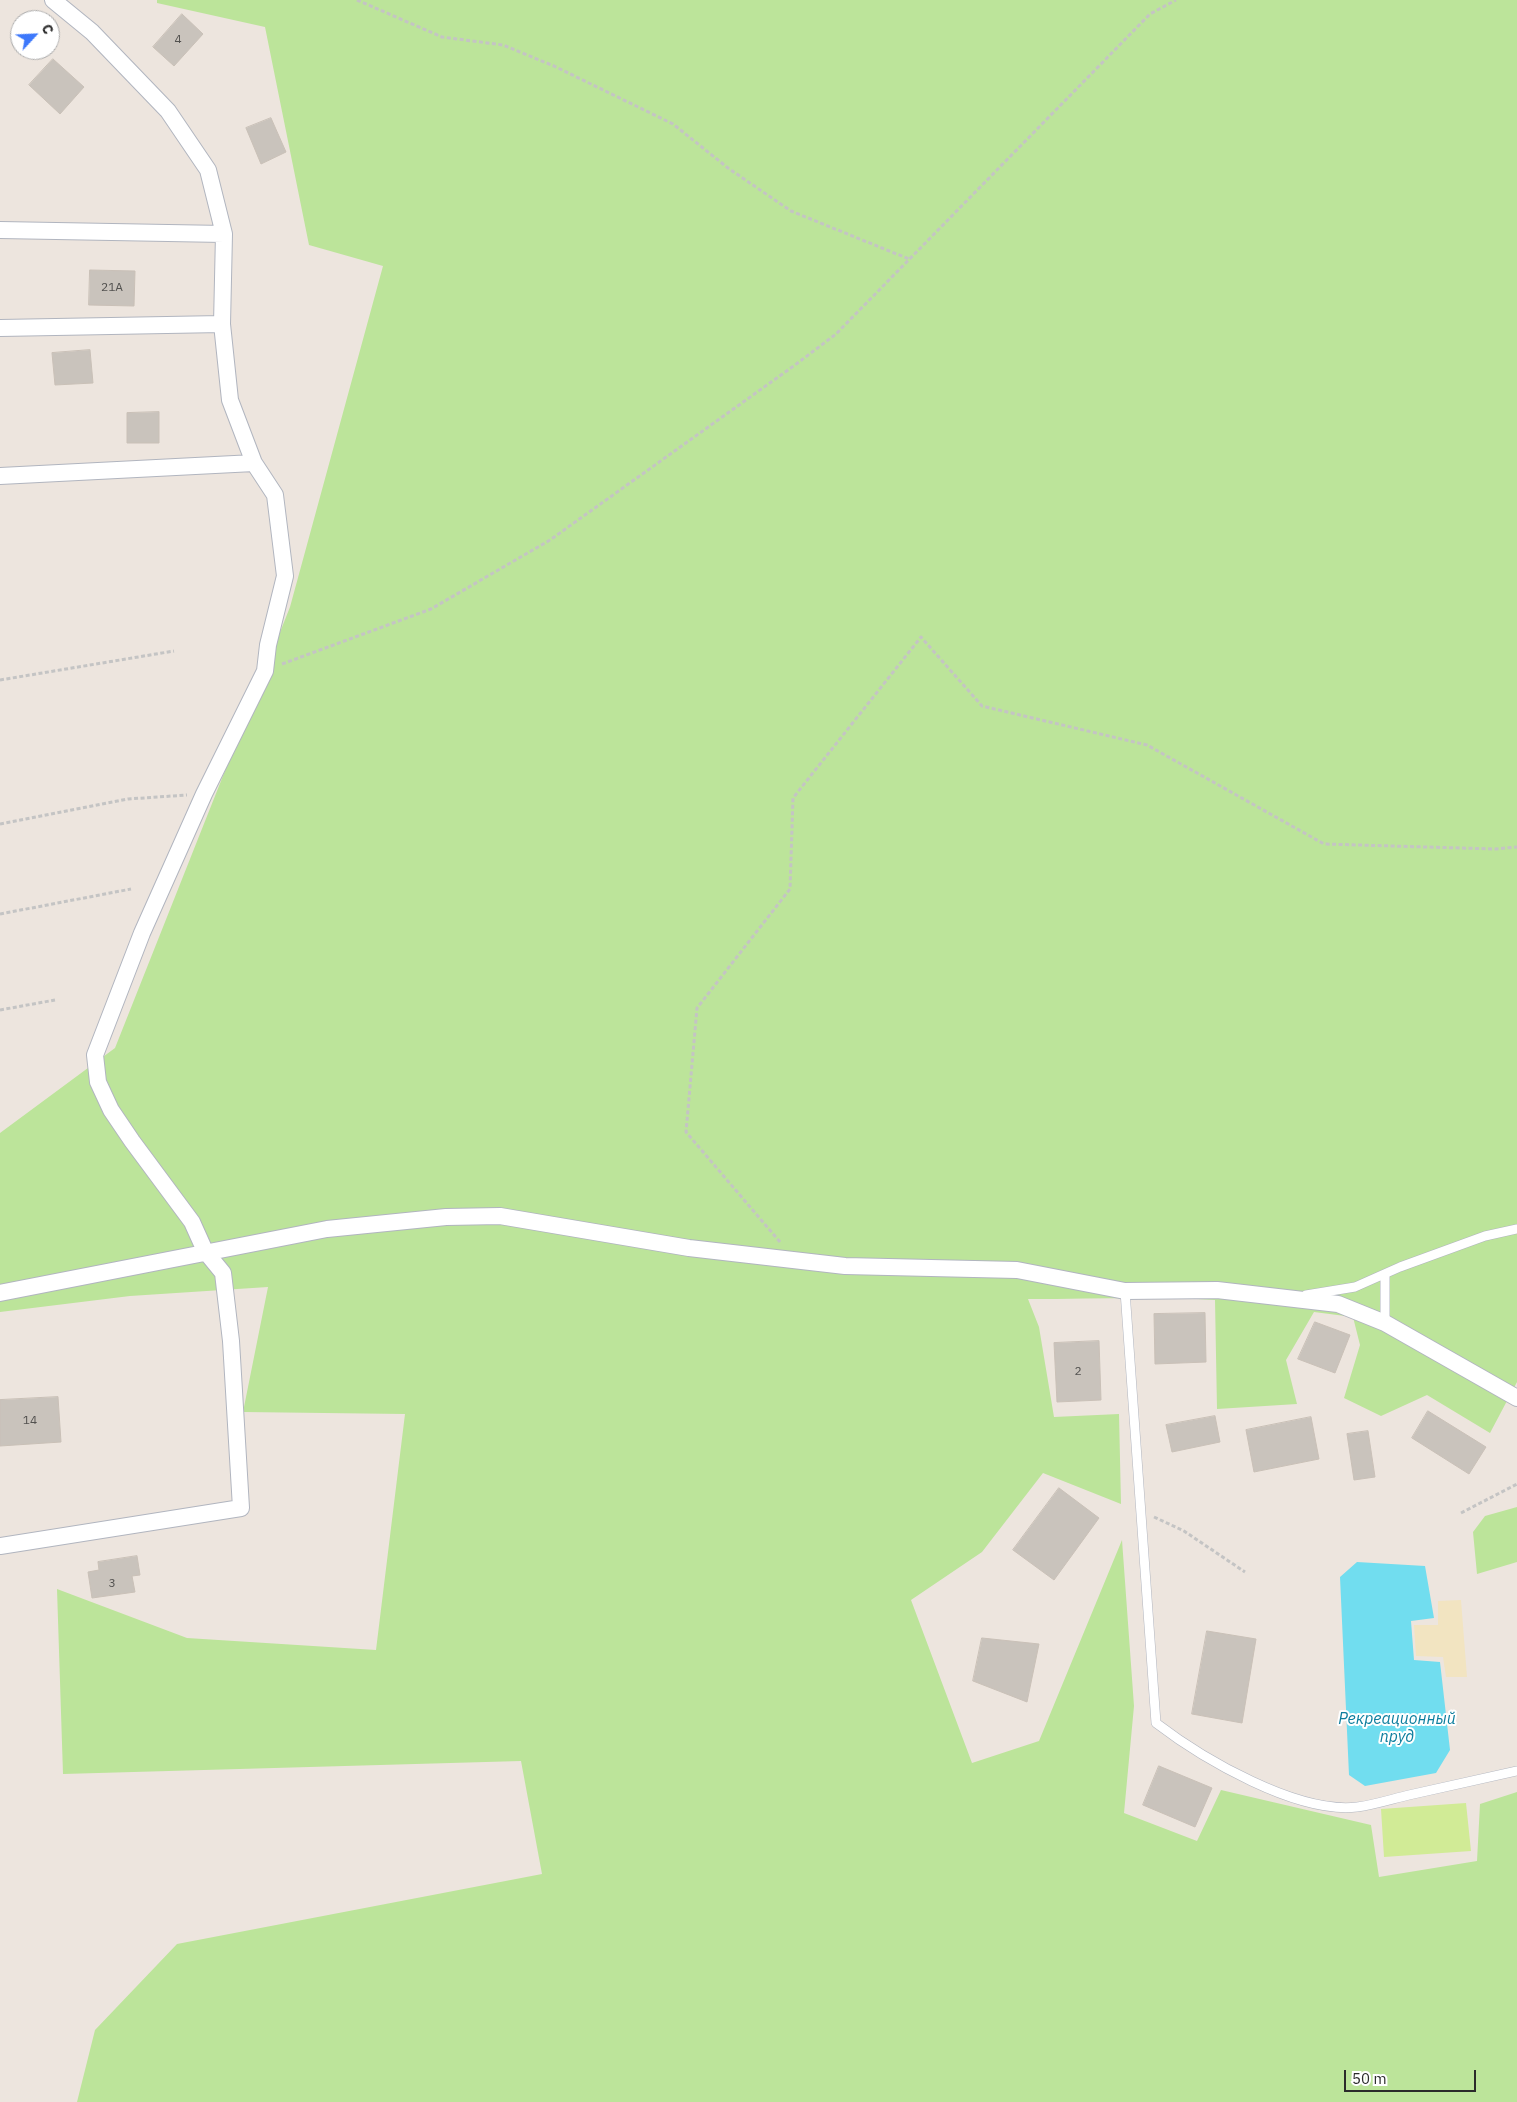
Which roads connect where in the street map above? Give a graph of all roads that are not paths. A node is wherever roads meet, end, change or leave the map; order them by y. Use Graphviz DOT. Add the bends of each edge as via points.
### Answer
graph roads {
  1 [pos="54,0"];
  2 [pos="0,230"];
  3 [pos="224,234"];
  4 [pos="222,324"];
  5 [pos="0,328"];
  6 [pos="254,463"];
  7 [pos="0,476"];
  8 [pos="1517,1229"];
  9 [pos="205,1251"];
  10 [pos="1385,1274"];
  11 [pos="1125,1291"];
  12 [pos="0,1293"];
  13 [pos="1288,1298"];
  14 [pos="1385,1323"];
  15 [pos="1517,1398"];
  16 [pos="0,1546"];
  17 [pos="1517,1771"];
  1 -- 3 [label="street" via="92,32 168,111 208,170"];
  2 -- 3 [label="street"];
  3 -- 4 [label="street"];
  4 -- 5 [label="street"];
  4 -- 6 [label="street" via="230,400"];
  6 -- 7 [label="street"];
  6 -- 9 [label="street" via="275,495 285,576 264,671 142,933 95,1055 98,1082 111,1110 192,1222"];
  8 -- 10 [label="lane" via="1485,1236"];
  9 -- 11 [label="street" via="336,1228 437,1217 500,1216 690,1248 845,1266 1017,1270"];
  9 -- 12 [label="street"];
  9 -- 16 [label="street" via="223,1273 231,1341 241,1508"];
  10 -- 13 [label="lane" via="1355,1287"];
  10 -- 14 [label="lane"];
  11 -- 13 [label="street" via="1217,1290"];
  11 -- 17 [label="lane" via="1156,1723 1183,1744 1270,1790 1327,1806 1356,1807"];
  13 -- 14 [label="street" via="1338,1304"];
  14 -- 15 [label="street"];
}
